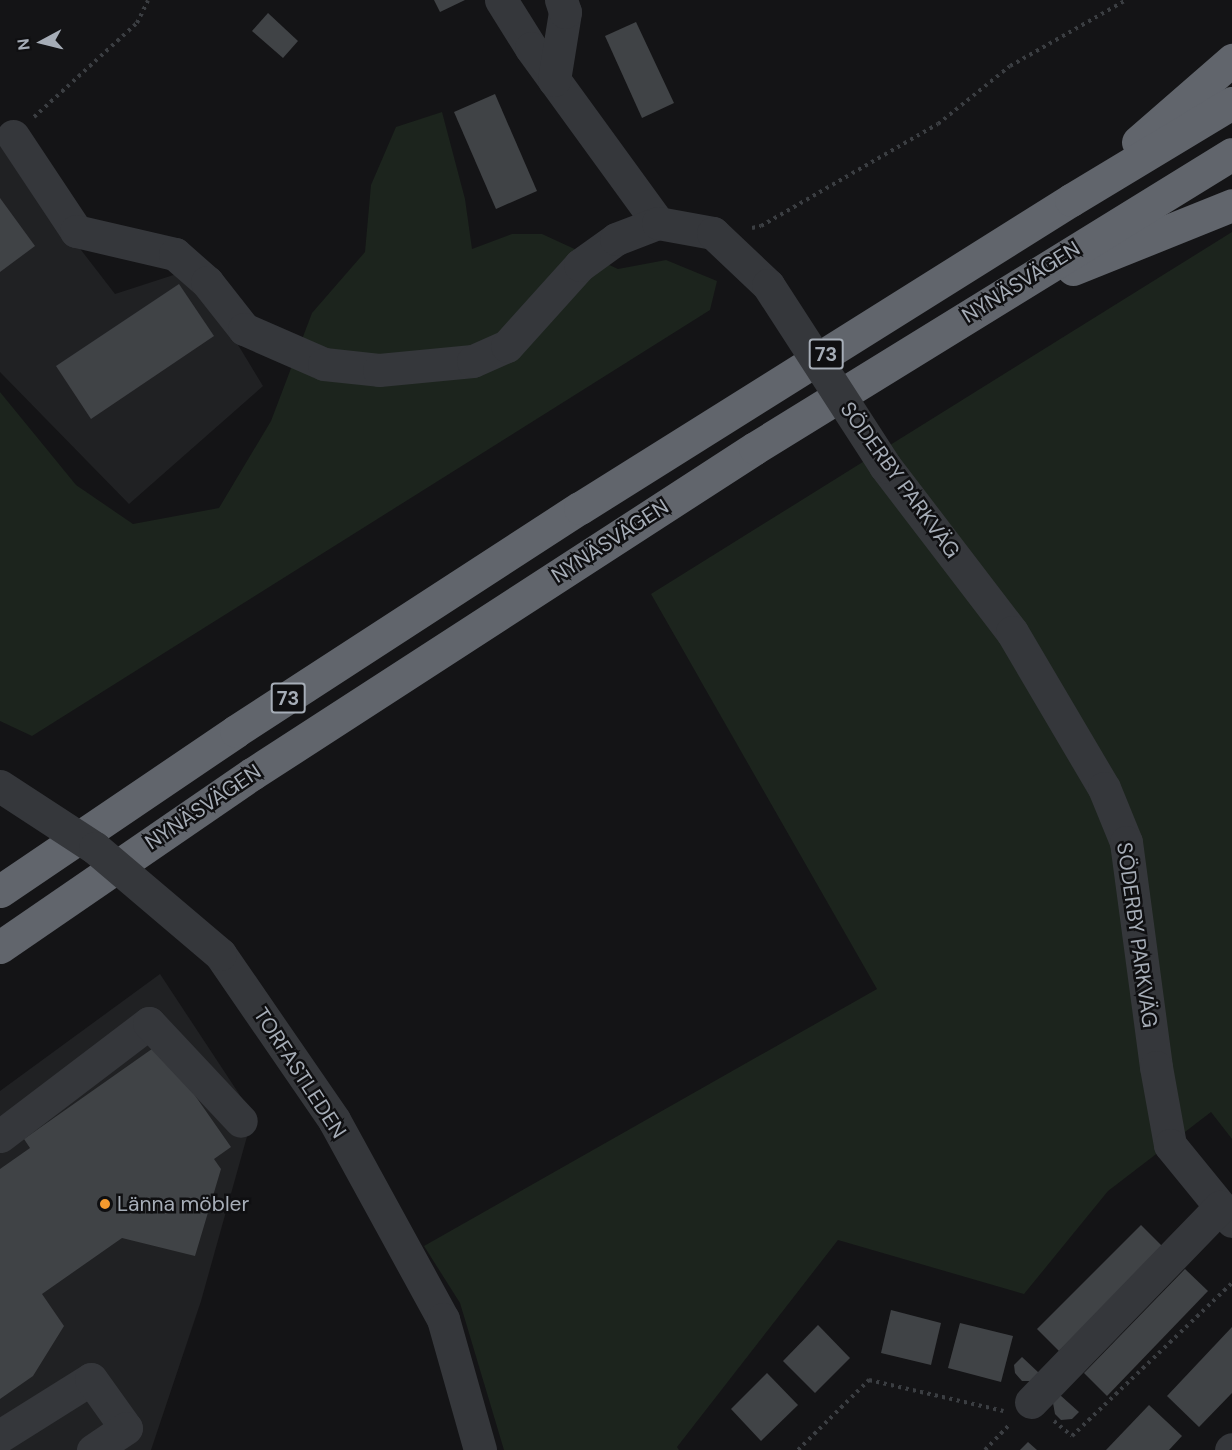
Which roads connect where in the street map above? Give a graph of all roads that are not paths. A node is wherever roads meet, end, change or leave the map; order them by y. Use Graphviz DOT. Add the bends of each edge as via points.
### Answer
graph roads {
  1 [pos="501,0"];
  2 [pos="561,0"];
  3 [pos="1232,60"];
  4 [pos="554,80"];
  5 [pos="1232,103"];
  6 [pos="13,136"];
  7 [pos="1232,154"];
  8 [pos="1071,200"];
  9 [pos="1232,205"];
  10 [pos="658,223"];
  11 [pos="983,306"];
  12 [pos="0,786"];
  13 [pos="0,891"];
  14 [pos="0,947"];
  15 [pos="241,1121"];
  16 [pos="0,1136"];
  17 [pos="1226,1214"];
  18 [pos="1025,1408"];
  19 [pos="0,1436"];
  20 [pos="93,1450"];
  21 [pos="480,1450"];
  1 -- 4 [label="street"];
  2 -- 4 [label="street" via="565,12"];
  3 -- 8 [label="highway"];
  4 -- 10 [label="street"];
  5 -- 8 [label="highway, NYNÄSVÄGEN / 73"];
  6 -- 10 [label="street" via="76,231 176,254 207,282 244,329 324,364 379,370 473,361 507,346 580,265 616,239"];
  7 -- 11 [label="highway, NYNÄSVÄGEN / 73"];
  8 -- 13 [label="highway, NYNÄSVÄGEN / 73" via="570,515 236,731"];
  9 -- 11 [label="highway"];
  10 -- 17 [label="street, SÖDERBY PARKVÄG, bridge" via="713,234 768,285 885,466 1012,632 1104,788 1126,842 1170,1145"];
  11 -- 14 [label="highway, NYNÄSVÄGEN / 73" via="755,447 252,774"];
  12 -- 21 [label="street, TORFASTLEDEN, bridge" via="95,848 220,954 334,1120 443,1319"];
  15 -- 16 [label="street" via="149,1023"];
  17 -- 18 [label="street"];
  19 -- 20 [label="street" via="91,1378 126,1428"];
}
